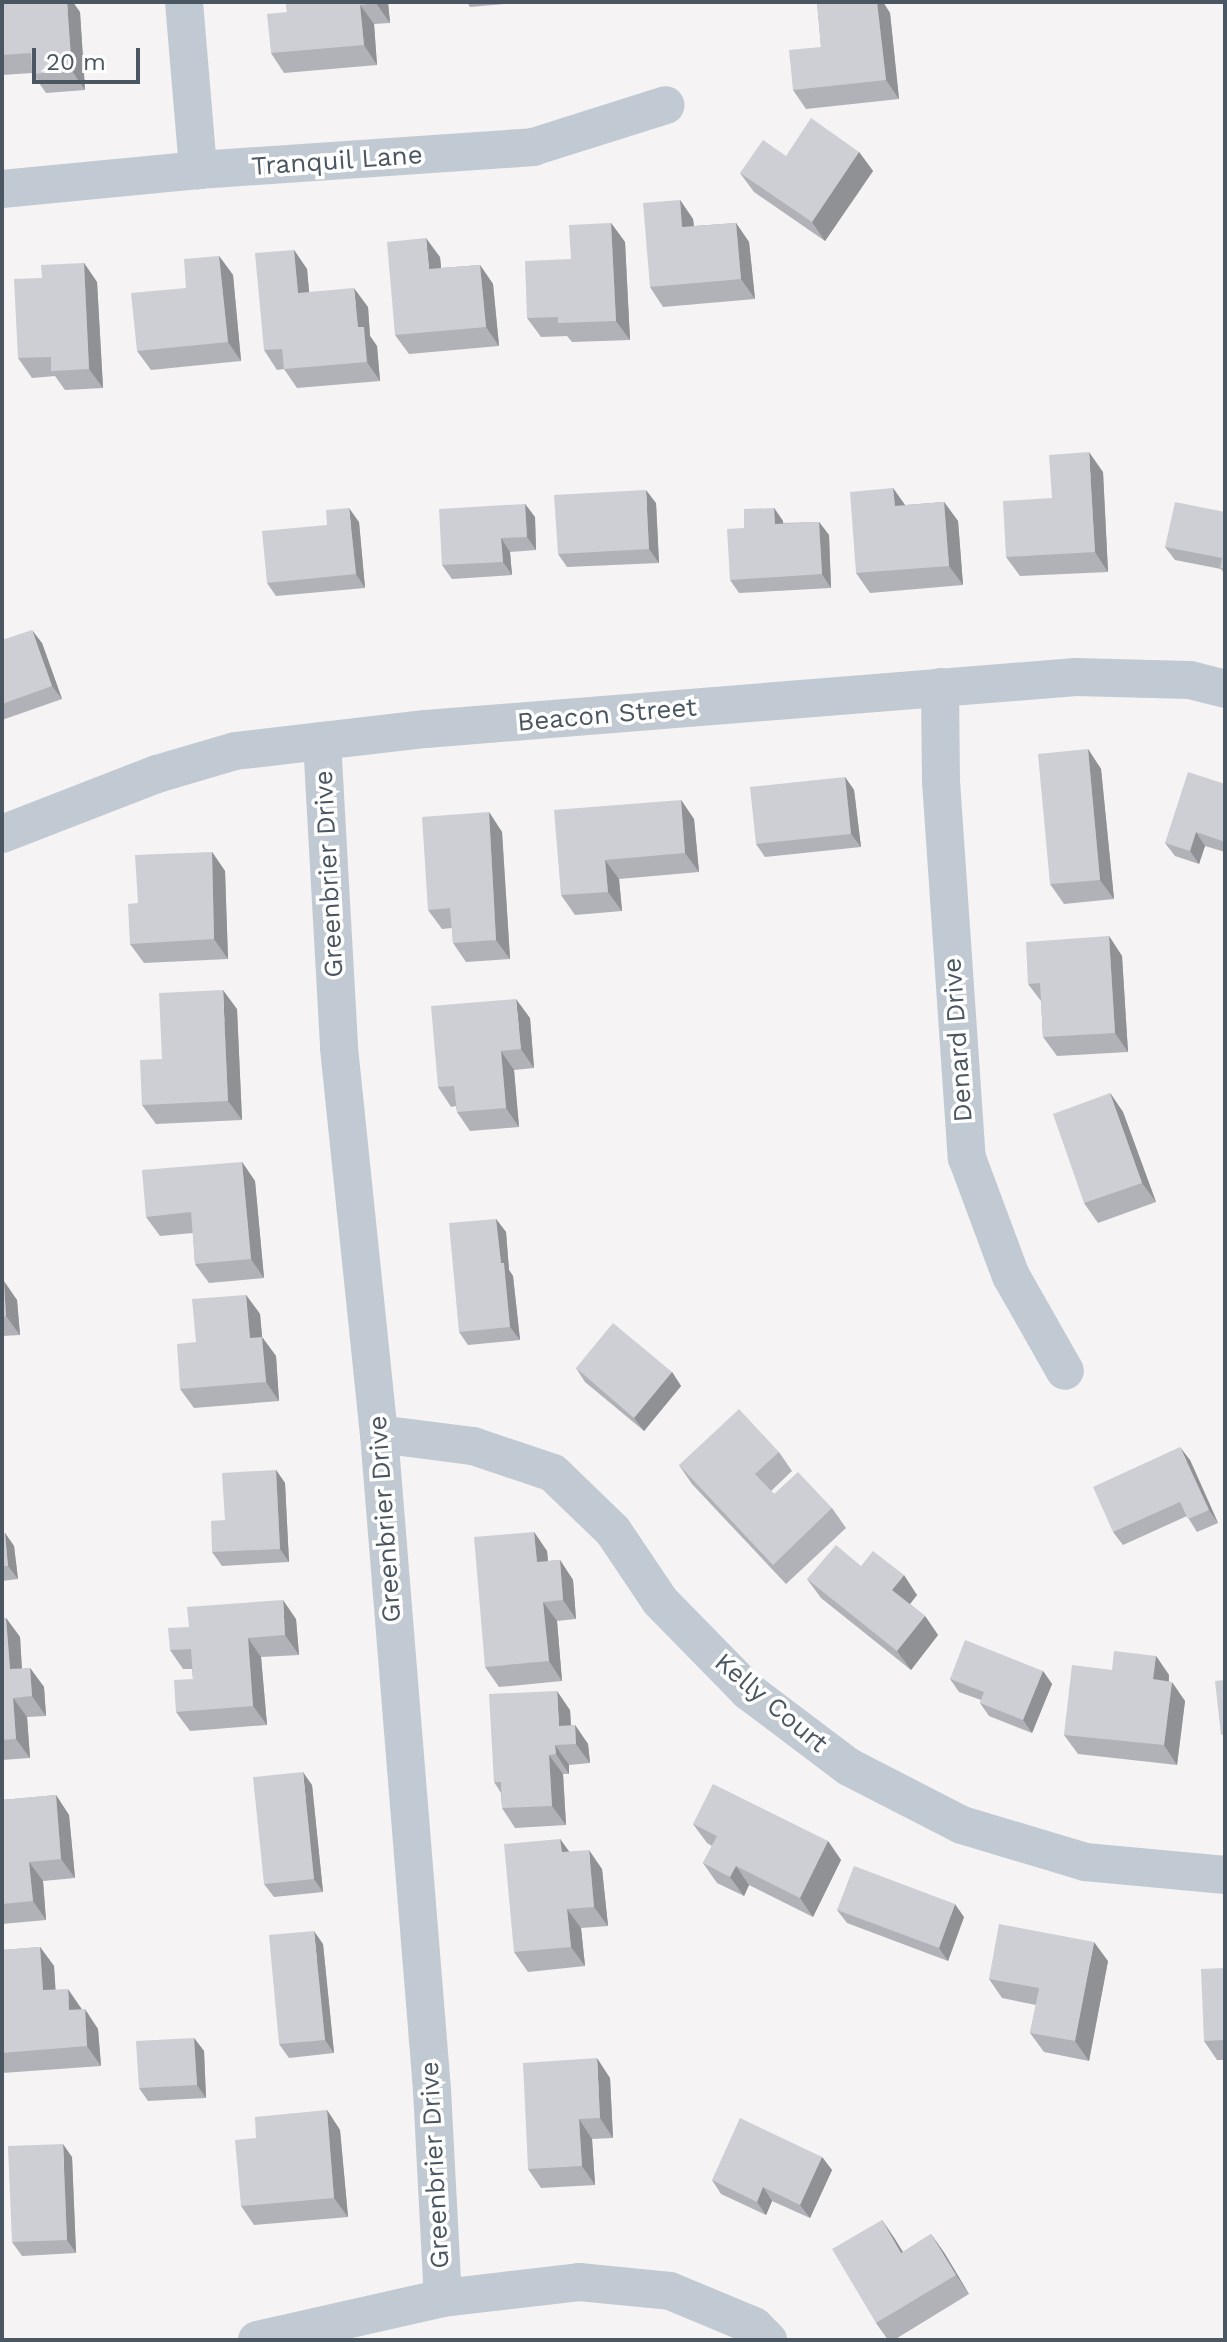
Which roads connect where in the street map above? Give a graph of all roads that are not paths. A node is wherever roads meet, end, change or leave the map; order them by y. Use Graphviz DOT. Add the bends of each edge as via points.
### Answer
graph roads {
  1 [pos="184,2"];
  2 [pos="666,105"];
  3 [pos="198,170"];
  4 [pos="2,189"];
  5 [pos="940,687"];
  6 [pos="1225,689"];
  7 [pos="322,741"];
  8 [pos="2,834"];
  9 [pos="1065,1371"];
  10 [pos="379,1434"];
  11 [pos="1225,1875"];
  12 [pos="443,2298"];
  13 [pos="257,2340"];
  14 [pos="768,2340"];
  1 -- 3 [label="street"];
  2 -- 3 [label="street, Tranquil Lane" via="533,147"];
  3 -- 4 [label="street, Tranquil Lane"];
  5 -- 6 [label="street, Beacon Street" via="1076,677 1190,680"];
  5 -- 7 [label="street, Beacon Street"];
  5 -- 9 [label="street, Denard Drive" via="941,781 967,1158 1011,1276"];
  7 -- 8 [label="street, Beacon Street" via="235,751 157,774"];
  7 -- 10 [label="street, Greenbrier Drive" via="339,1048"];
  10 -- 11 [label="street, Kelly Court" via="473,1446 553,1473 613,1531 660,1601 748,1691 849,1767 962,1825 1085,1862"];
  10 -- 12 [label="street, Greenbrier Drive" via="432,2090"];
  12 -- 13 [label="street"];
  12 -- 14 [label="street" via="579,2282 670,2291 754,2326"];
}
